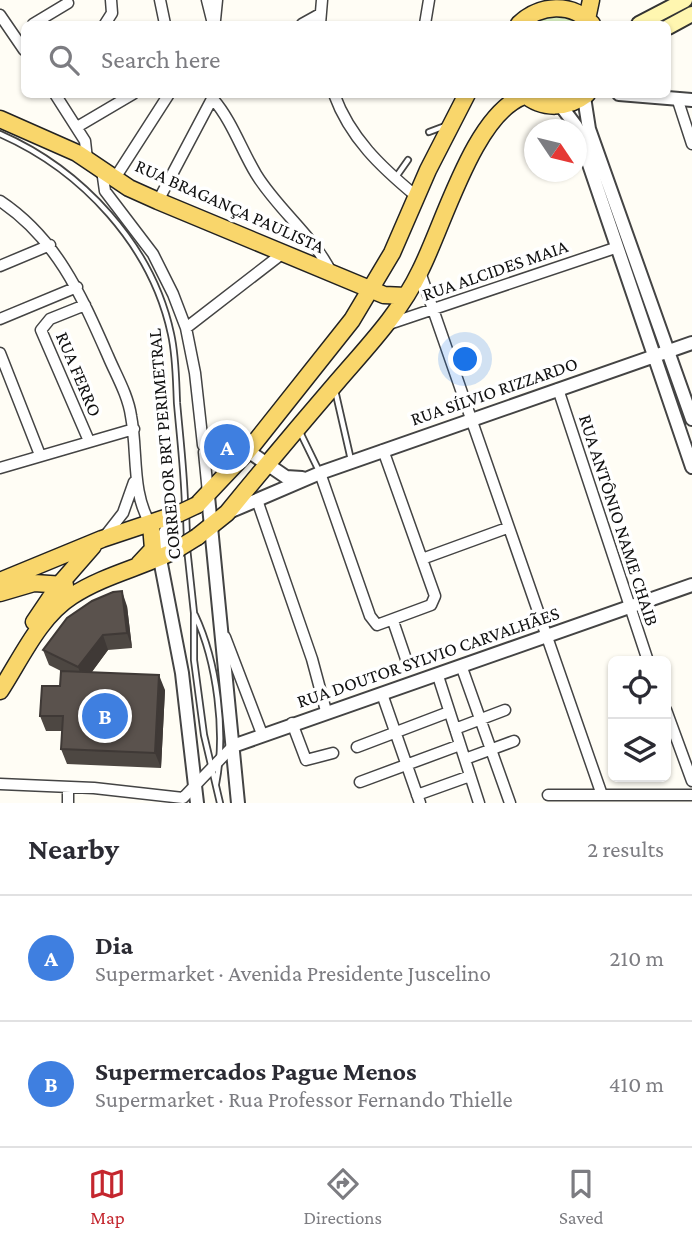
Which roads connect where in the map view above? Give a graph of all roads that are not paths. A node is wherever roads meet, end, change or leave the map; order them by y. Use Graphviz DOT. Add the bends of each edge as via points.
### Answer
graph roads {
  1 [pos="111,0"];
  2 [pos="160,0"];
  3 [pos="207,0"];
  4 [pos="217,0"];
  5 [pos="322,0"];
  6 [pos="429,0"];
  7 [pos="536,0"];
  8 [pos="591,0"];
  9 [pos="685,0"];
  10 [pos="68,3"];
  11 [pos="692,14"];
  12 [pos="0,15"];
  13 [pos="320,20"];
  14 [pos="524,20"];
  15 [pos="38,21"];
  16 [pos="107,21"];
  17 [pos="164,21"];
  18 [pos="213,21"];
  19 [pos="214,21"];
  20 [pos="426,21"];
  21 [pos="588,21"];
  22 [pos="590,21"];
  23 [pos="645,21"];
  24 [pos="671,25"];
  25 [pos="21,32"];
  26 [pos="14,36"];
  27 [pos="21,46"];
  28 [pos="60,98"];
  29 [pos="126,98"];
  30 [pos="166,98"];
  31 [pos="213,98"];
  32 [pos="215,98"];
  33 [pos="336,98"];
  34 [pos="462,98"];
  35 [pos="517,98"];
  36 [pos="530,98"];
  37 [pos="581,98"];
  38 [pos="586,98"];
  39 [pos="656,98"];
  40 [pos="665,98"];
  41 [pos="674,100"];
  42 [pos="692,100"];
  43 [pos="561,106"];
  44 [pos="0,119"];
  45 [pos="449,126"];
  46 [pos="77,127"];
  47 [pos="429,132"];
  48 [pos="0,134"];
  49 [pos="692,144"];
  50 [pos="83,151"];
  51 [pos="408,160"];
  52 [pos="108,174"];
  53 [pos="395,178"];
  54 [pos="416,196"];
  55 [pos="0,201"];
  56 [pos="158,201"];
  57 [pos="5,209"];
  58 [pos="50,245"];
  59 [pos="615,248"];
  60 [pos="283,254"];
  61 [pos="0,266"];
  62 [pos="420,272"];
  63 [pos="332,274"];
  64 [pos="77,287"];
  65 [pos="371,290"];
  66 [pos="406,296"];
  67 [pos="85,304"];
  68 [pos="432,310"];
  69 [pos="0,319"];
  70 [pos="386,326"];
  71 [pos="186,328"];
  72 [pos="692,343"];
  73 [pos="669,351"];
  74 [pos="0,353"];
  75 [pos="655,356"];
  76 [pos="334,386"];
  77 [pos="558,390"];
  78 [pos="470,419"];
  79 [pos="692,419"];
  80 [pos="298,428"];
  81 [pos="134,429"];
  82 [pos="89,441"];
  83 [pos="203,445"];
  84 [pos="383,450"];
  85 [pos="248,451"];
  86 [pos="40,455"];
  87 [pos="351,461"];
  88 [pos="269,466"];
  89 [pos="692,467"];
  90 [pos="0,468"];
  91 [pos="232,469"];
  92 [pos="136,475"];
  93 [pos="315,475"];
  94 [pos="261,498"];
  95 [pos="203,500"];
  96 [pos="227,513"];
  97 [pos="176,514"];
  98 [pos="213,526"];
  99 [pos="507,528"];
  100 [pos="147,531"];
  101 [pos="103,539"];
  102 [pos="87,550"];
  103 [pos="160,559"];
  104 [pos="422,559"];
  105 [pos="128,570"];
  106 [pos="0,581"];
  107 [pos="34,583"];
  108 [pos="59,585"];
  109 [pos="86,585"];
  110 [pos="692,585"];
  111 [pos="0,593"];
  112 [pos="48,601"];
  113 [pos="628,608"];
  114 [pos="194,613"];
  115 [pos="393,621"];
  116 [pos="223,631"];
  117 [pos="545,639"];
  118 [pos="646,656"];
  119 [pos="408,665"];
  120 [pos="462,668"];
  121 [pos="0,674"];
  122 [pos="438,676"];
  123 [pos="0,691"];
  124 [pos="382,694"];
  125 [pos="505,710"];
  126 [pos="326,711"];
  127 [pos="449,712"];
  128 [pos="481,719"];
  129 [pos="669,719"];
  130 [pos="292,723"];
  131 [pos="455,729"];
  132 [pos="395,733"];
  133 [pos="262,734"];
  134 [pos="514,741"];
  135 [pos="460,745"];
  136 [pos="233,746"];
  137 [pos="357,747"];
  138 [pos="492,749"];
  139 [pos="333,753"];
  140 [pos="221,758"];
  141 [pos="465,759"];
  142 [pos="407,765"];
  143 [pos="211,770"];
  144 [pos="470,776"];
  145 [pos="692,781"];
  146 [pos="360,782"];
  147 [pos="0,784"];
  148 [pos="216,785"];
  149 [pos="68,788"];
  150 [pos="134,792"];
  151 [pos="548,795"];
  152 [pos="692,795"];
  153 [pos="195,797"];
  154 [pos="418,799"];
  155 [pos="601,799"];
  156 [pos="638,799"];
  157 [pos="669,799"];
  158 [pos="68,803"];
  159 [pos="138,803"];
  160 [pos="220,803"];
  161 [pos="238,803"];
  162 [pos="479,803"];
  163 [pos="510,803"];
  1 -- 16 [label="street"];
  2 -- 17 [label="street"];
  3 -- 18 [label="street"];
  4 -- 19 [label="street"];
  5 -- 13 [label="street"];
  6 -- 20 [label="street"];
  7 -- 14 [label="main road"];
  8 -- 22 [label="main road"];
  9 -- 23 [label="main road"];
  10 -- 15 [label="street"];
  11 -- 24 [label="main road"];
  12 -- 26 [label="street"];
  14 -- 21 [label="main road" via="539,11 564,9"];
  25 -- 26 [label="street"];
  26 -- 27 [label="street"];
  28 -- 46 [label="street"];
  29 -- 46 [label="street"];
  30 -- 52 [label="street"];
  31 -- 56 [label="street"];
  32 -- 63 [label="street" via="268,191 323,256"];
  33 -- 53 [label="street" via="351,131"];
  34 -- 45 [label="main road"];
  35 -- 62 [label="main road" via="488,127"];
  36 -- 43 [label="main road"];
  37 -- 43 [label="main road"];
  38 -- 73 [label="street" via="589,129"];
  39 -- 41 [label="street"];
  40 -- 41 [label="street"];
  41 -- 42 [label="street"];
  41 -- 49 [label="street"];
  43 -- 59 [label="street" via="576,125"];
  44 -- 50 [label="main road, RUA BRAGANÇA PAULISTA"];
  45 -- 47 [label="lane"];
  45 -- 54 [label="main road"];
  46 -- 50 [label="street"];
  48 -- 114 [label="lane, CORREDOR BRT PERIMETRAL" via="53,162 78,183 131,242 155,282 172,335"];
  50 -- 52 [label="main road, RUA BRAGANÇA PAULISTA"];
  51 -- 53 [label="lane"];
  52 -- 56 [label="main road, RUA BRAGANÇA PAULISTA"];
  52 -- 71 [label="street" via="105,191 153,254"];
  53 -- 54 [label="street"];
  54 -- 65 [label="main road"];
  55 -- 57 [label="street"];
  56 -- 60 [label="main road, RUA BRAGANÇA PAULISTA"];
  57 -- 58 [label="street"];
  58 -- 61 [label="street"];
  58 -- 64 [label="street"];
  59 -- 68 [label="street, RUA ALCIDES MAIA"];
  59 -- 75 [label="street"];
  60 -- 63 [label="main road, RUA BRAGANÇA PAULISTA"];
  60 -- 71 [label="street"];
  62 -- 66 [label="main road"];
  62 -- 68 [label="street"];
  63 -- 65 [label="main road, RUA BRAGANÇA PAULISTA"];
  64 -- 67 [label="street"];
  64 -- 69 [label="street"];
  65 -- 66 [label="main road, RUA BRAGANÇA PAULISTA"];
  65 -- 85 [label="main road"];
  66 -- 70 [label="main road"];
  67 -- 81 [label="street" via="130,406"];
  67 -- 82 [label="street, RUA FERRO" via="50,319 41,330"];
  68 -- 70 [label="street, RUA ALCIDES MAIA"];
  68 -- 78 [label="street"];
  70 -- 76 [label="main road"];
  71 -- 83 [label="street"];
  72 -- 73 [label="street, RUA SÍLVIO RIZZARDO"];
  73 -- 75 [label="street, RUA SÍLVIO RIZZARDO"];
  73 -- 79 [label="street"];
  74 -- 86 [label="street"];
  75 -- 77 [label="street, RUA SÍLVIO RIZZARDO"];
  75 -- 89 [label="street"];
  76 -- 80 [label="main road"];
  76 -- 87 [label="lane"];
  77 -- 78 [label="street, RUA SÍLVIO RIZZARDO"];
  77 -- 113 [label="street, RUA ANTÔNIO NAME CHAIB"];
  78 -- 84 [label="street, RUA SÍLVIO RIZZARDO"];
  78 -- 99 [label="street"];
  80 -- 88 [label="main road"];
  80 -- 93 [label="lane"];
  81 -- 82 [label="street"];
  81 -- 92 [label="street"];
  82 -- 86 [label="street"];
  83 -- 91 [label="street" via="213,461"];
  83 -- 95 [label="street"];
  84 -- 87 [label="street, RUA SÍLVIO RIZZARDO"];
  84 -- 104 [label="street"];
  85 -- 88 [label="street"];
  85 -- 91 [label="main road"];
  86 -- 90 [label="street"];
  87 -- 93 [label="street, RUA SÍLVIO RIZZARDO"];
  88 -- 93 [label="street" via="290,478"];
  88 -- 94 [label="street" via="278,482"];
  88 -- 96 [label="main road"];
  91 -- 95 [label="main road"];
  92 -- 100 [label="street"];
  92 -- 101 [label="street" via="123,513"];
  93 -- 94 [label="street, RUA SÍLVIO RIZZARDO"];
  93 -- 115 [label="street" via="370,616 377,625"];
  94 -- 96 [label="street, RUA SÍLVIO RIZZARDO"];
  94 -- 126 [label="street"];
  95 -- 97 [label="main road, bridge"];
  95 -- 98 [label="street"];
  96 -- 98 [label="main road"];
  97 -- 100 [label="main road"];
  97 -- 103 [label="street" via="162,539"];
  98 -- 103 [label="main road, bridge"];
  98 -- 116 [label="street"];
  99 -- 104 [label="street"];
  99 -- 117 [label="street"];
  100 -- 101 [label="main road"];
  100 -- 105 [label="main road" via="151,554"];
  101 -- 102 [label="main road"];
  101 -- 106 [label="main road"];
  102 -- 108 [label="main road"];
  102 -- 109 [label="main road" via="75,577"];
  103 -- 105 [label="main road"];
  103 -- 153 [label="street" via="182,673"];
  104 -- 115 [label="street" via="435,602"];
  105 -- 109 [label="main road"];
  107 -- 108 [label="main road"];
  107 -- 111 [label="main road"];
  107 -- 112 [label="main road"];
  108 -- 109 [label="main road"];
  108 -- 112 [label="main road"];
  109 -- 123 [label="main road" via="52,614"];
  110 -- 113 [label="street, RUA DOUTOR SYLVIO CARVALHÃES"];
  112 -- 121 [label="main road"];
  113 -- 117 [label="street, RUA DOUTOR SYLVIO CARVALHÃES"];
  113 -- 118 [label="street, RUA ANTÔNIO NAME CHAIB"];
  114 -- 140 [label="lane, CORREDOR BRT PERIMETRAL" via="210,656"];
  114 -- 143 [label="lane, CORREDOR BRT PERIMETRAL" via="194,660"];
  115 -- 119 [label="street"];
  116 -- 133 [label="street"];
  116 -- 136 [label="street"];
  117 -- 120 [label="street, RUA DOUTOR SYLVIO CARVALHÃES"];
  117 -- 155 [label="street"];
  120 -- 122 [label="street, RUA DOUTOR SYLVIO CARVALHÃES"];
  120 -- 128 [label="street"];
  122 -- 124 [label="street, RUA DOUTOR SYLVIO CARVALHÃES"];
  122 -- 127 [label="street"];
  124 -- 126 [label="street, RUA DOUTOR SYLVIO CARVALHÃES"];
  124 -- 132 [label="street"];
  125 -- 128 [label="street"];
  126 -- 130 [label="street, RUA DOUTOR SYLVIO CARVALHÃES"];
  127 -- 131 [label="street"];
  127 -- 132 [label="street"];
  128 -- 131 [label="street"];
  128 -- 138 [label="street"];
  129 -- 145 [label="street"];
  130 -- 133 [label="street, RUA DOUTOR SYLVIO CARVALHÃES"];
  130 -- 139 [label="street" via="306,760"];
  131 -- 135 [label="street"];
  132 -- 137 [label="street"];
  132 -- 142 [label="street"];
  133 -- 136 [label="street, RUA DOUTOR SYLVIO CARVALHÃES"];
  134 -- 138 [label="street"];
  135 -- 141 [label="street"];
  135 -- 142 [label="street"];
  136 -- 140 [label="street, RUA DOUTOR SYLVIO CARVALHÃES"];
  136 -- 161 [label="street"];
  138 -- 141 [label="street"];
  138 -- 163 [label="street"];
  140 -- 143 [label="street, RUA DOUTOR SYLVIO CARVALHÃES"];
  140 -- 148 [label="lane, CORREDOR BRT PERIMETRAL"];
  141 -- 144 [label="street"];
  142 -- 146 [label="street"];
  142 -- 154 [label="street"];
  143 -- 148 [label="lane, CORREDOR BRT PERIMETRAL"];
  143 -- 153 [label="street, RUA DOUTOR SYLVIO CARVALHÃES"];
  144 -- 154 [label="street"];
  144 -- 162 [label="street"];
  147 -- 149 [label="street"];
  148 -- 160 [label="lane, CORREDOR BRT PERIMETRAL"];
  149 -- 150 [label="street"];
  149 -- 158 [label="street"];
  150 -- 153 [label="street" via="175,799"];
  150 -- 159 [label="street"];
  151 -- 155 [label="street"];
  152 -- 157 [label="street"];
  155 -- 156 [label="street"];
  156 -- 157 [label="street"];
}
